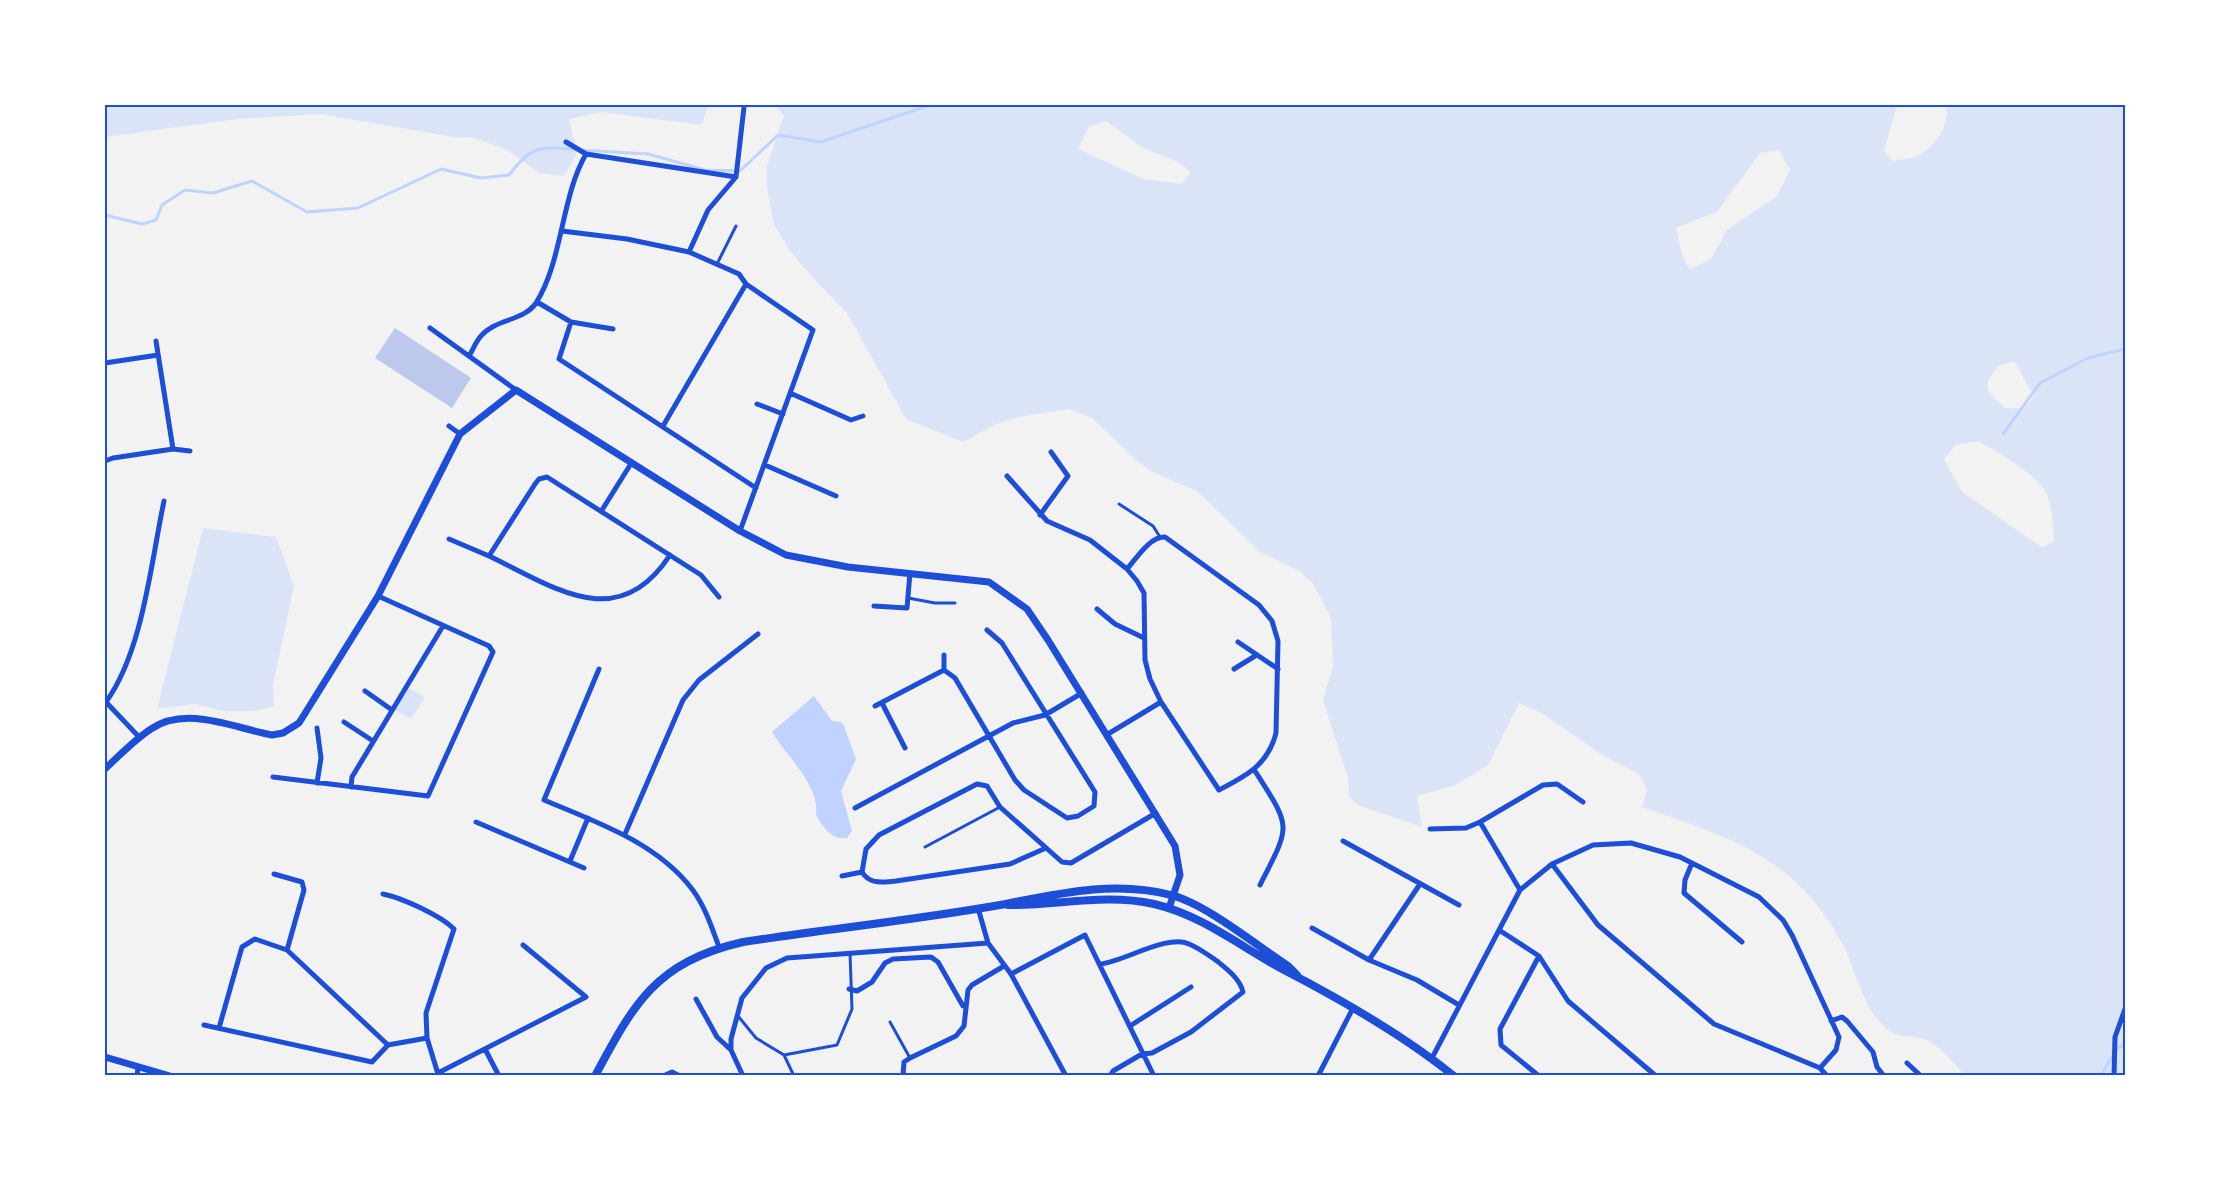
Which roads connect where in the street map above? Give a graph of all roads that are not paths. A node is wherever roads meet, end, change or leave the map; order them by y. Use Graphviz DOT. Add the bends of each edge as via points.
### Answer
graph roads {
  1 [pos="744,107"];
  2 [pos="566,141"];
  3 [pos="586,154"];
  4 [pos="736,177"];
  5 [pos="736,226"];
  6 [pos="562,231"];
  7 [pos="689,252"];
  8 [pos="717,264"];
  9 [pos="746,284"];
  10 [pos="537,302"];
  11 [pos="571,322"];
  12 [pos="430,328"];
  13 [pos="613,329"];
  14 [pos="156,341"];
  15 [pos="158,356"];
  16 [pos="469,356"];
  17 [pos="105,363"];
  18 [pos="516,390"];
  19 [pos="790,393"];
  20 [pos="757,404"];
  21 [pos="783,414"];
  22 [pos="862,416"];
  23 [pos="449,426"];
  24 [pos="663,426"];
  25 [pos="460,434"];
  26 [pos="173,449"];
  27 [pos="190,451"];
  28 [pos="1051,452"];
  29 [pos="105,461"];
  30 [pos="632,462"];
  31 [pos="765,465"];
  32 [pos="1007,476"];
  33 [pos="756,488"];
  34 [pos="836,496"];
  35 [pos="164,501"];
  36 [pos="1119,504"];
  37 [pos="602,510"];
  38 [pos="1040,514"];
  39 [pos="740,531"];
  40 [pos="1160,537"];
  41 [pos="449,539"];
  42 [pos="669,555"];
  43 [pos="489,556"];
  44 [pos="1127,569"];
  45 [pos="909,573"];
  46 [pos="378,596"];
  47 [pos="719,597"];
  48 [pos="908,598"];
  49 [pos="955,603"];
  50 [pos="874,606"];
  51 [pos="1097,609"];
  52 [pos="443,626"];
  53 [pos="987,630"];
  54 [pos="758,634"];
  55 [pos="1144,638"];
  56 [pos="1238,642"];
  57 [pos="944,655"];
  58 [pos="1255,656"];
  59 [pos="599,669"];
  60 [pos="1234,669"];
  61 [pos="1278,669"];
  62 [pos="944,670"];
  63 [pos="365,691"];
  64 [pos="1082,693"];
  65 [pos="106,701"];
  66 [pos="1161,702"];
  67 [pos="882,703"];
  68 [pos="875,706"];
  69 [pos="392,710"];
  70 [pos="1045,715"];
  71 [pos="345,722"];
  72 [pos="317,728"];
  73 [pos="1108,734"];
  74 [pos="990,737"];
  75 [pos="140,738"];
  76 [pos="373,741"];
  77 [pos="905,748"];
  78 [pos="105,769"];
  79 [pos="1255,771"];
  80 [pos="273,777"];
  81 [pos="317,783"];
  82 [pos="351,787"];
  83 [pos="1583,802"];
  84 [pos="1000,807"];
  85 [pos="855,808"];
  86 [pos="1156,813"];
  87 [pos="588,818"];
  88 [pos="477,822"];
  89 [pos="1480,822"];
  90 [pos="1430,829"];
  91 [pos="624,834"];
  92 [pos="1342,841"];
  93 [pos="925,847"];
  94 [pos="1046,848"];
  95 [pos="570,861"];
  96 [pos="1692,863"];
  97 [pos="1552,864"];
  98 [pos="584,868"];
  99 [pos="862,872"];
  100 [pos="274,874"];
  101 [pos="842,876"];
  102 [pos="1420,884"];
  103 [pos="1260,885"];
  104 [pos="1520,890"];
  105 [pos="383,894"];
  106 [pos="1173,896"];
  107 [pos="1002,904"];
  108 [pos="1459,905"];
  109 [pos="978,908"];
  110 [pos="1169,908"];
  111 [pos="1312,928"];
  112 [pos="1499,930"];
  113 [pos="1742,942"];
  114 [pos="988,943"];
  115 [pos="522,945"];
  116 [pos="719,947"];
  117 [pos="287,950"];
  118 [pos="850,952"];
  119 [pos="1539,957"];
  120 [pos="1368,960"];
  121 [pos="1101,964"];
  122 [pos="1004,966"];
  123 [pos="1011,975"];
  124 [pos="1297,975"];
  125 [pos="1191,987"];
  126 [pos="849,989"];
  127 [pos="696,999"];
  128 [pos="1459,1005"];
  129 [pos="966,1006"];
  130 [pos="1353,1008"];
  131 [pos="2125,1010"];
  132 [pos="738,1016"];
  133 [pos="1831,1020"];
  134 [pos="890,1022"];
  135 [pos="204,1025"];
  136 [pos="1130,1026"];
  137 [pos="219,1028"];
  138 [pos="427,1038"];
  139 [pos="388,1045"];
  140 [pos="485,1049"];
  141 [pos="731,1050"];
  142 [pos="1142,1054"];
  143 [pos="784,1055"];
  144 [pos="105,1057"];
  145 [pos="910,1058"];
  146 [pos="1432,1058"];
  147 [pos="1908,1063"];
  148 [pos="1821,1068"];
  149 [pos="137,1072"];
  150 [pos="438,1074"];
  151 [pos="595,1075"];
  152 [pos="170,1076"];
  153 [pos="499,1076"];
  154 [pos="663,1076"];
  155 [pos="680,1076"];
  156 [pos="743,1076"];
  157 [pos="794,1076"];
  158 [pos="903,1076"];
  159 [pos="1066,1076"];
  160 [pos="1110,1076"];
  161 [pos="1154,1076"];
  162 [pos="1318,1076"];
  163 [pos="1454,1076"];
  164 [pos="1539,1076"];
  165 [pos="1656,1076"];
  166 [pos="1827,1076"];
  167 [pos="1884,1076"];
  168 [pos="1921,1076"];
  169 [pos="2114,1076"];
  1 -- 4 [label="street"];
  2 -- 3 [label="street"];
  3 -- 4 [label="street"];
  3 -- 6 [label="street"];
  4 -- 7 [label="street" via="708,210"];
  5 -- 8 [label="lane"];
  6 -- 7 [label="street"];
  6 -- 10 [label="street"];
  7 -- 8 [label="street"];
  8 -- 9 [label="street" via="739,274"];
  9 -- 19 [label="street" via="813,330"];
  9 -- 24 [label="street"];
  10 -- 11 [label="street"];
  10 -- 16 [label="street" via="490,328 480,336"];
  11 -- 13 [label="street"];
  11 -- 24 [label="street" via="559,359"];
  12 -- 16 [label="street"];
  14 -- 15 [label="street"];
  15 -- 17 [label="street"];
  15 -- 26 [label="street"];
  16 -- 18 [label="street"];
  18 -- 25 [label="street"];
  18 -- 30 [label="street"];
  19 -- 21 [label="street"];
  19 -- 22 [label="street" via="851,420"];
  20 -- 21 [label="street"];
  21 -- 31 [label="street"];
  23 -- 25 [label="street"];
  24 -- 33 [label="street"];
  25 -- 46 [label="street"];
  26 -- 27 [label="street"];
  26 -- 29 [label="street"];
  28 -- 38 [label="street" via="1068,476"];
  30 -- 37 [label="street"];
  30 -- 39 [label="street"];
  31 -- 33 [label="street"];
  31 -- 34 [label="street"];
  32 -- 38 [label="street"];
  33 -- 39 [label="street"];
  35 -- 65 [label="street" via="136,636 117,687"];
  36 -- 40 [label="lane" via="1153,526"];
  37 -- 42 [label="street"];
  37 -- 43 [label="street" via="543,476"];
  38 -- 44 [label="street" via="1062,529 1090,540"];
  39 -- 45 [label="street" via="786,555"];
  40 -- 44 [label="street"];
  40 -- 61 [label="street" via="1171,540 1258,605 1272,621 1278,640"];
  41 -- 43 [label="street"];
  42 -- 43 [label="street" via="649,580 632,592 595,601 568,594"];
  42 -- 47 [label="street" via="701,575"];
  44 -- 55 [label="street" via="1144,593"];
  45 -- 48 [label="street"];
  45 -- 64 [label="street" via="989,582 1010,594 1027,609"];
  46 -- 52 [label="street"];
  46 -- 75 [label="street" via="311,708 291,730 272,735 180,718 160,724"];
  48 -- 49 [label="lane"];
  48 -- 50 [label="street" via="907,608"];
  51 -- 55 [label="street" via="1115,624"];
  52 -- 69 [label="street"];
  52 -- 82 [label="street" via="489,646 493,652 428,796"];
  53 -- 70 [label="street" via="1002,643"];
  54 -- 91 [label="street" via="699,680 683,700"];
  55 -- 66 [label="street" via="1144,660"];
  56 -- 58 [label="street"];
  57 -- 62 [label="street"];
  58 -- 60 [label="street"];
  58 -- 61 [label="street"];
  59 -- 87 [label="street" via="544,800"];
  61 -- 79 [label="street" via="1276,733 1269,753"];
  62 -- 67 [label="street"];
  62 -- 74 [label="street" via="955,678"];
  63 -- 69 [label="street"];
  64 -- 70 [label="street"];
  64 -- 73 [label="street"];
  65 -- 75 [label="street"];
  66 -- 73 [label="street"];
  66 -- 79 [label="street" via="1219,790"];
  67 -- 68 [label="street"];
  67 -- 77 [label="street"];
  69 -- 76 [label="street"];
  70 -- 74 [label="street" via="1013,723"];
  70 -- 74 [label="street" via="1095,792 1094,806 1078,816 1067,818 1024,790 1008,771"];
  71 -- 76 [label="street"];
  72 -- 81 [label="street" via="321,758"];
  73 -- 86 [label="street"];
  74 -- 85 [label="street"];
  75 -- 78 [label="street"];
  76 -- 82 [label="street" via="352,777"];
  79 -- 103 [label="street" via="1284,820 1283,839"];
  80 -- 81 [label="street"];
  81 -- 82 [label="street"];
  83 -- 89 [label="street" via="1557,784 1543,785"];
  84 -- 93 [label="lane"];
  84 -- 94 [label="street"];
  84 -- 99 [label="street" via="987,786 977,784 879,835 866,849"];
  86 -- 94 [label="street" via="1071,863 1062,862"];
  86 -- 106 [label="street" via="1179,860 1180,875"];
  87 -- 91 [label="street"];
  87 -- 95 [label="street"];
  88 -- 95 [label="street"];
  89 -- 90 [label="street" via="1466,828"];
  89 -- 104 [label="street"];
  91 -- 116 [label="street" via="676,871 692,890"];
  92 -- 102 [label="street"];
  94 -- 99 [label="street" via="1010,864 896,881 877,882"];
  95 -- 98 [label="street"];
  96 -- 97 [label="street" via="1631,843 1593,844"];
  96 -- 113 [label="street" via="1684,880 1684,893"];
  96 -- 133 [label="street" via="1759,897 1783,920"];
  97 -- 104 [label="street"];
  97 -- 148 [label="street" via="1598,925 1714,1023"];
  99 -- 101 [label="street"];
  100 -- 117 [label="street" via="302,882 304,890"];
  102 -- 108 [label="street"];
  102 -- 120 [label="street"];
  104 -- 112 [label="street"];
  105 -- 138 [label="street" via="395,896 454,928 426,1013"];
  106 -- 107 [label="main road" via="1103,888"];
  106 -- 110 [label="street"];
  106 -- 124 [label="main road" via="1206,912"];
  107 -- 109 [label="main road"];
  107 -- 110 [label="main road" via="1109,898"];
  109 -- 114 [label="street"];
  109 -- 116 [label="main road"];
  110 -- 124 [label="main road"];
  111 -- 120 [label="street"];
  112 -- 119 [label="street"];
  112 -- 128 [label="street"];
  114 -- 118 [label="street"];
  114 -- 122 [label="street"];
  115 -- 140 [label="street" via="586,997"];
  116 -- 151 [label="main road" via="688,960 646,992 624,1022"];
  117 -- 137 [label="street" via="255,939 242,947"];
  117 -- 139 [label="street"];
  118 -- 126 [label="lane"];
  118 -- 132 [label="street" via="787,958 766,968 742,998"];
  119 -- 164 [label="street" via="1498,1037 1501,1045"];
  119 -- 165 [label="street" via="1568,1001"];
  120 -- 128 [label="street" via="1417,980"];
  121 -- 123 [label="street" via="1085,935"];
  121 -- 136 [label="street"];
  121 -- 142 [label="street" via="1174,941 1188,943 1208,955 1241,983 1243,992 1238,997 1191,1032 1152,1053"];
  122 -- 123 [label="street"];
  122 -- 129 [label="street" via="972,985"];
  123 -- 159 [label="street"];
  124 -- 130 [label="main road"];
  125 -- 136 [label="street"];
  126 -- 129 [label="street" via="857,991 872,981 885,963 893,959 930,957 938,962"];
  126 -- 143 [label="lane" via="852,1009 837,1046"];
  127 -- 141 [label="street" via="717,1037"];
  128 -- 146 [label="street"];
  129 -- 145 [label="street" via="964,1026 956,1036"];
  130 -- 146 [label="main road"];
  130 -- 162 [label="street"];
  131 -- 169 [label="street" via="2115,1036"];
  132 -- 141 [label="street"];
  132 -- 143 [label="lane" via="756,1038"];
  133 -- 148 [label="street" via="1839,1044"];
  133 -- 167 [label="street" via="1842,1017 1847,1021 1873,1052"];
  134 -- 145 [label="lane"];
  135 -- 137 [label="street"];
  136 -- 142 [label="street"];
  137 -- 139 [label="street" via="372,1062"];
  138 -- 139 [label="street"];
  138 -- 150 [label="street"];
  140 -- 150 [label="street"];
  140 -- 153 [label="street"];
  141 -- 156 [label="street"];
  142 -- 160 [label="street"];
  142 -- 161 [label="street"];
  143 -- 157 [label="lane"];
  144 -- 149 [label="street"];
  145 -- 158 [label="street" via="904,1062"];
  146 -- 163 [label="main road"];
  147 -- 168 [label="street"];
  148 -- 166 [label="street"];
  149 -- 152 [label="street"];
  154 -- 155 [label="street" via="672,1072"];
}
